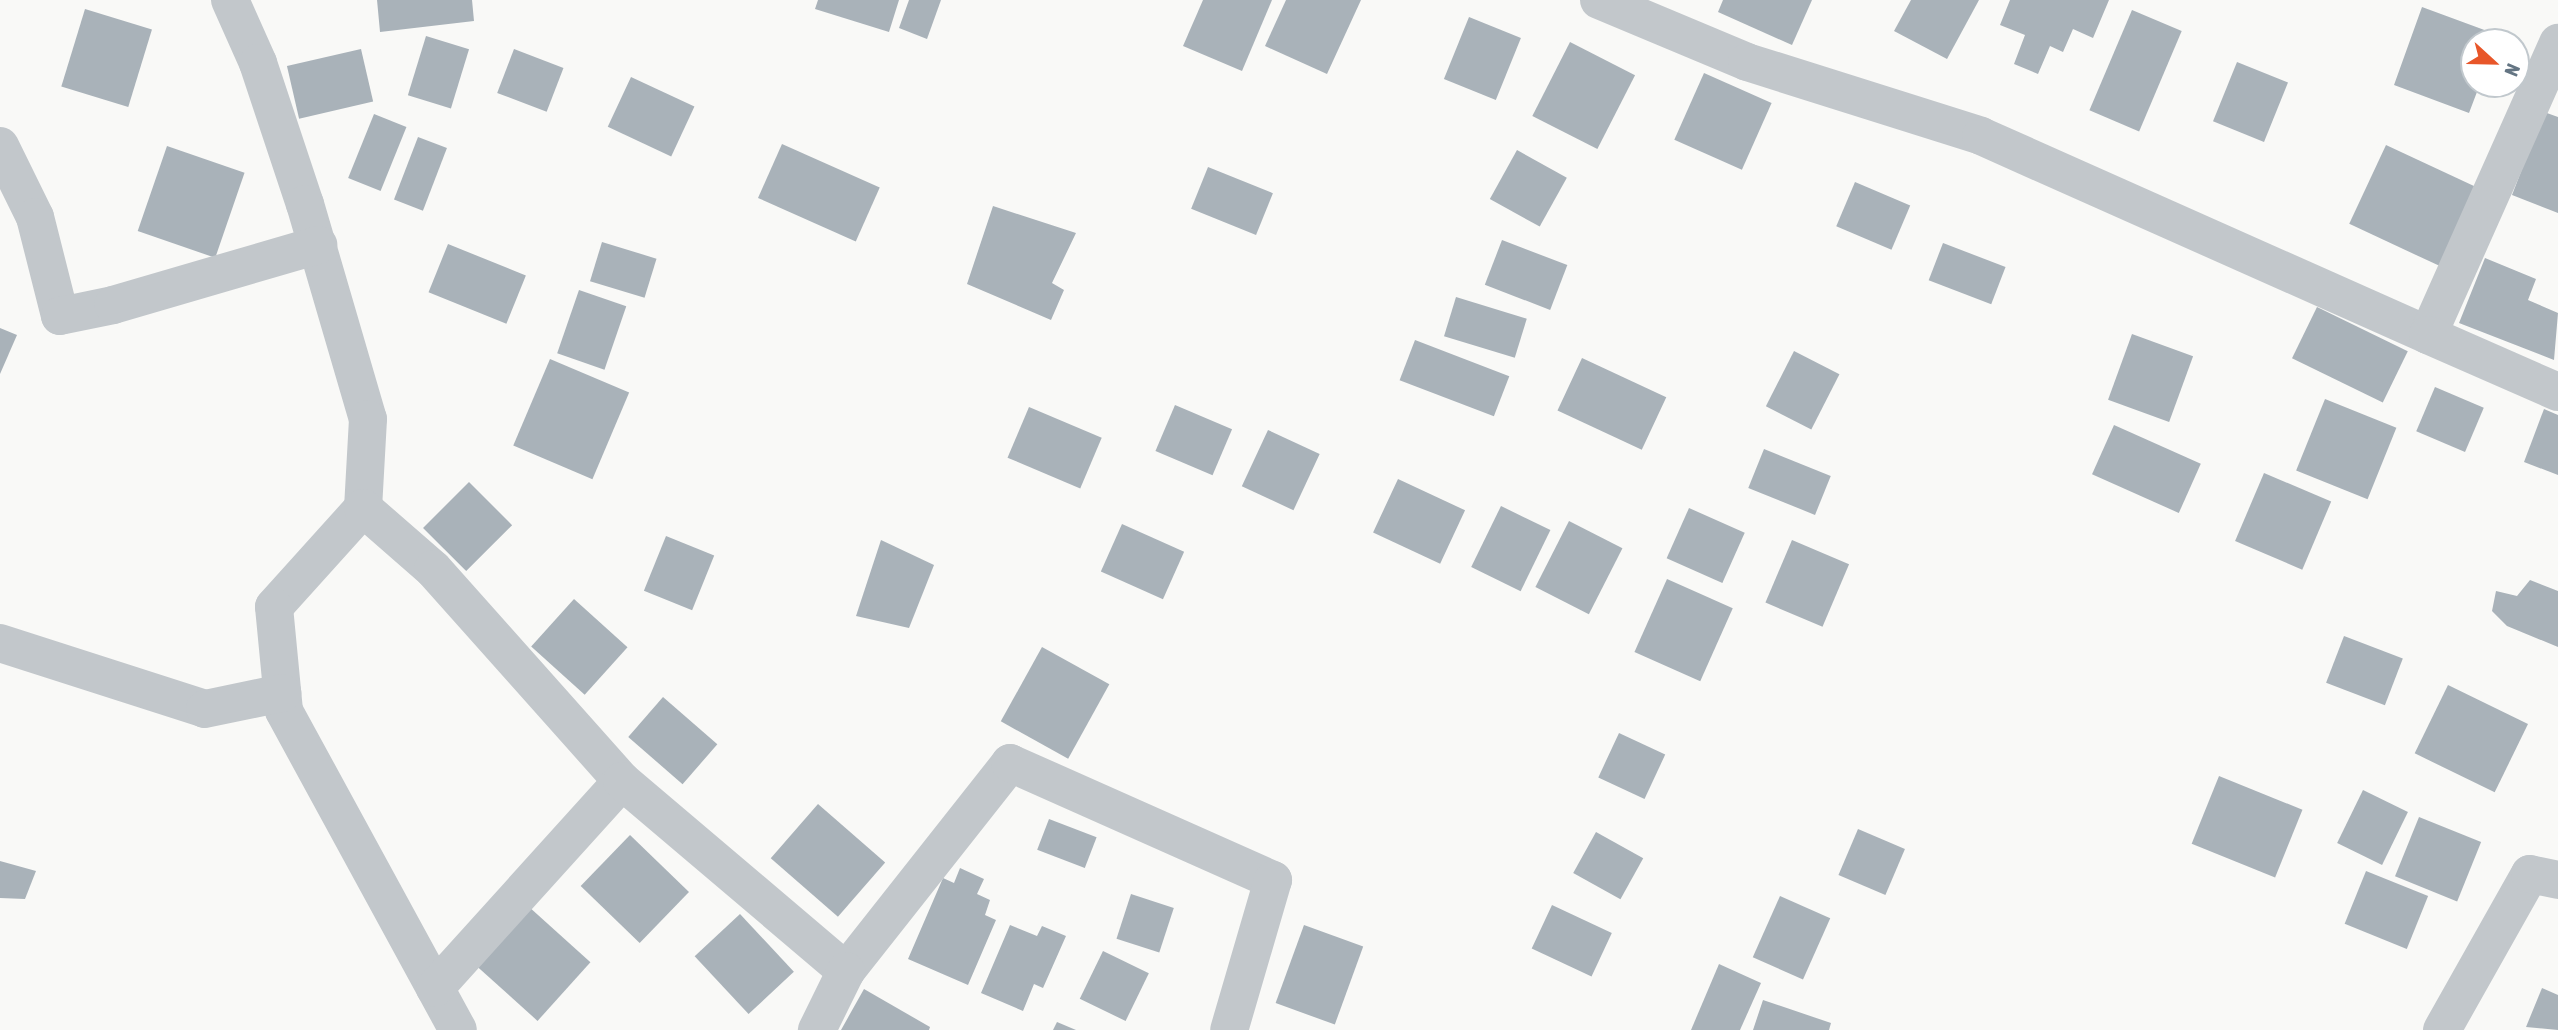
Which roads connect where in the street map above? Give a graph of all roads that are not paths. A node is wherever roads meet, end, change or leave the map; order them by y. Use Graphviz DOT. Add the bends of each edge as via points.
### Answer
graph roads {
  1 [pos="230,0"];
  2 [pos="1599,0"];
  3 [pos="2558,43"];
  4 [pos="0,146"];
  5 [pos="318,245"];
  6 [pos="2428,335"];
  7 [pos="2558,392"];
  8 [pos="363,508"];
  9 [pos="0,643"];
  10 [pos="282,693"];
  11 [pos="622,781"];
  12 [pos="2558,880"];
  13 [pos="846,971"];
  14 [pos="435,988"];
  15 [pos="458,1030"];
  16 [pos="817,1030"];
  17 [pos="1229,1030"];
  18 [pos="2442,1030"];
  1 -- 5 [label="street" via="258,63"];
  2 -- 6 [label="street" via="1747,62 1980,136"];
  3 -- 6 [label="street"];
  4 -- 5 [label="street" via="35,218 60,316"];
  5 -- 8 [label="street" via="369,419"];
  6 -- 7 [label="street"];
  8 -- 10 [label="street" via="274,607"];
  8 -- 11 [label="street" via="433,569"];
  9 -- 10 [label="street" via="205,709"];
  10 -- 14 [label="street" via="284,711"];
  11 -- 13 [label="street"];
  11 -- 14 [label="street"];
  12 -- 18 [label="street" via="2530,874"];
  13 -- 16 [label="street"];
  13 -- 17 [label="street" via="1010,763 1273,880"];
  14 -- 15 [label="street"];
}
